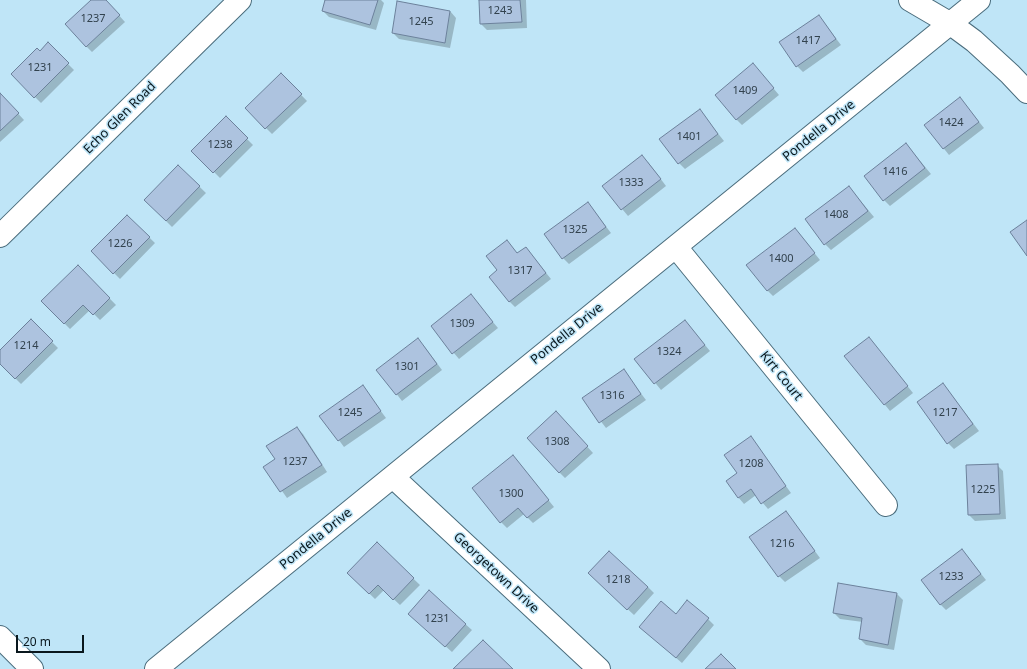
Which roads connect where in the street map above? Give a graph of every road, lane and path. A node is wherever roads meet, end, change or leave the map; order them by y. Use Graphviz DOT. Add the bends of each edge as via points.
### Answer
graph roads {
  1 [pos="240,0"];
  2 [pos="910,0"];
  3 [pos="979,0"];
  4 [pos="951,24"];
  5 [pos="1027,92"];
  6 [pos="0,236"];
  7 [pos="676,247"];
  8 [pos="393,477"];
  9 [pos="886,505"];
  10 [pos="0,637"];
  11 [pos="32,669"];
  12 [pos="156,669"];
  13 [pos="599,669"];
  1 -- 6 [label="street, Echo Glen Road"];
  2 -- 4 [label="street"];
  3 -- 4 [label="street, Pondella Drive"];
  4 -- 5 [label="street" via="974,41"];
  4 -- 7 [label="street, Pondella Drive"];
  7 -- 8 [label="street, Pondella Drive"];
  7 -- 9 [label="street, Kirt Court"];
  8 -- 12 [label="street, Pondella Drive"];
  8 -- 13 [label="street, Georgetown Drive"];
  10 -- 11 [label="street"];
}
